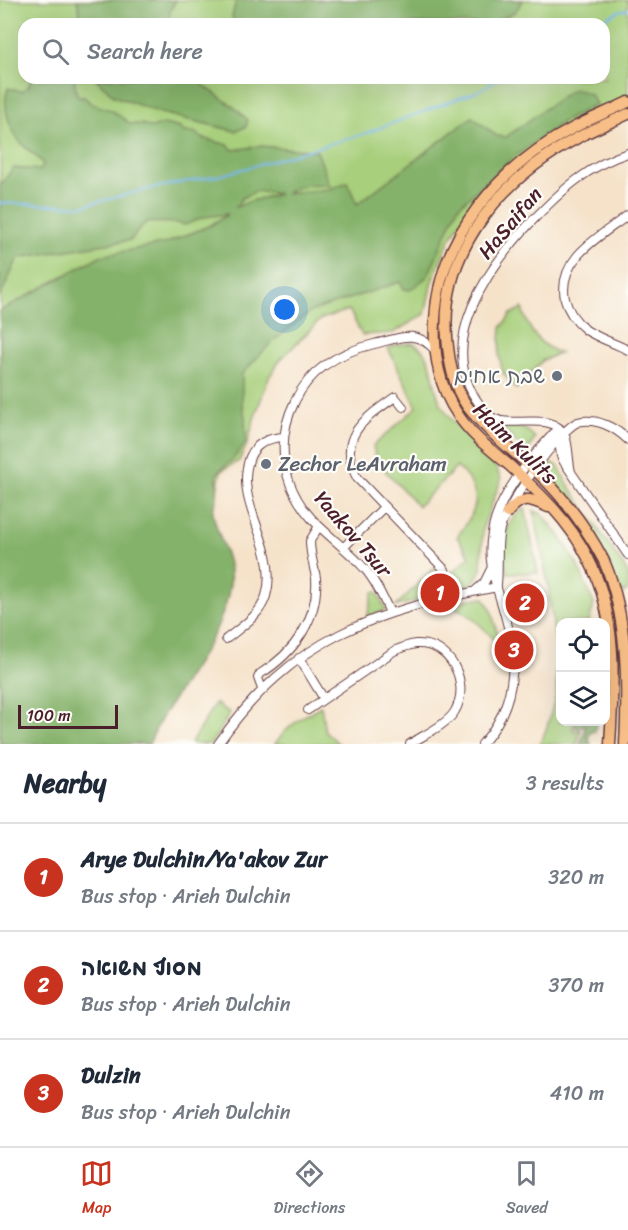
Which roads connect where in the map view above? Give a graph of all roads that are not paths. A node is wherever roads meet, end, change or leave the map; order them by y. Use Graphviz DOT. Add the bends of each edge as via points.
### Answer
graph roads {
  1 [pos="628,102"];
  2 [pos="628,114"];
  3 [pos="628,153"];
  4 [pos="628,215"];
  5 [pos="628,350"];
  6 [pos="436,352"];
  7 [pos="403,407"];
  8 [pos="559,436"];
  9 [pos="283,437"];
  10 [pos="628,440"];
  11 [pos="543,459"];
  12 [pos="531,467"];
  13 [pos="568,468"];
  14 [pos="523,478"];
  15 [pos="383,507"];
  16 [pos="554,509"];
  17 [pos="507,513"];
  18 [pos="319,526"];
  19 [pos="343,548"];
  20 [pos="628,555"];
  21 [pos="445,570"];
  22 [pos="491,570"];
  23 [pos="497,587"];
  24 [pos="475,592"];
  25 [pos="390,613"];
  26 [pos="226,639"];
  27 [pos="299,658"];
  28 [pos="262,689"];
  29 [pos="324,699"];
  30 [pos="308,710"];
  31 [pos="218,744"];
  32 [pos="410,744"];
  33 [pos="482,744"];
  34 [pos="610,744"];
  35 [pos="625,744"];
  1 -- 6 [label="main road, Haim Kulits" via="537,151 506,176 475,210 457,238 442,275 435,309"];
  2 -- 12 [label="main road, Haim Kulits" via="579,137 513,184 470,237 452,278 446,310 448,352 455,383 472,412"];
  3 -- 8 [label="street, HaSaifan" via="588,171 560,192 507,248 488,276 465,330 465,370 479,404 502,422 552,424 560,429"];
  4 -- 5 [label="street" via="578,255 567,270 564,288 567,306 581,326"];
  6 -- 9 [label="street, Yaakov Tsur" via="413,336 360,347 333,360 319,369 298,394"];
  6 -- 14 [label="main road, Haim Kulits" via="456,413"];
  7 -- 15 [label="street" via="395,397 375,411 354,434 349,449 357,478"];
  8 -- 10 [label="street" via="588,421 615,429"];
  8 -- 11 [label="street"];
  8 -- 12 [label="street"];
  8 -- 13 [label="street" via="561,456"];
  9 -- 18 [label="street, Yaakov Tsur" via="283,459 290,483 303,508"];
  9 -- 26 [label="street" via="268,439 254,449 246,471 245,485 269,570 266,598 250,621"];
  11 -- 12 [label="street"];
  11 -- 13 [label="street" via="555,457"];
  12 -- 14 [label="street"];
  12 -- 35 [label="main road, Haim Kulits" via="591,538 614,587 626,649"];
  13 -- 20 [label="street"];
  14 -- 16 [label="main road, Haim Kulits"];
  14 -- 17 [label="street"];
  14 -- 22 [label="street" via="504,500 493,525"];
  15 -- 19 [label="street"];
  15 -- 21 [label="street"];
  16 -- 17 [label="main road" via="523,499"];
  16 -- 34 [label="main road, Haim Kulits" via="588,557 606,605 613,649"];
  17 -- 23 [label="street" via="500,528"];
  18 -- 19 [label="street, Yaakov Tsur"];
  18 -- 28 [label="street" via="310,541 316,589 312,611 291,650 260,674"];
  19 -- 25 [label="street, Yaakov Tsur" via="372,579"];
  22 -- 23 [label="street"];
  22 -- 24 [label="street"];
  23 -- 24 [label="street"];
  23 -- 33 [label="street" via="511,637 512,683 500,720"];
  24 -- 25 [label="street"];
  25 -- 27 [label="street" via="343,632"];
  27 -- 28 [label="street"];
  27 -- 29 [label="street"];
  28 -- 31 [label="street"];
  29 -- 30 [label="street"];
  29 -- 32 [label="street" via="400,648 417,644 436,649 447,656 458,673 458,705 448,719"];
}
